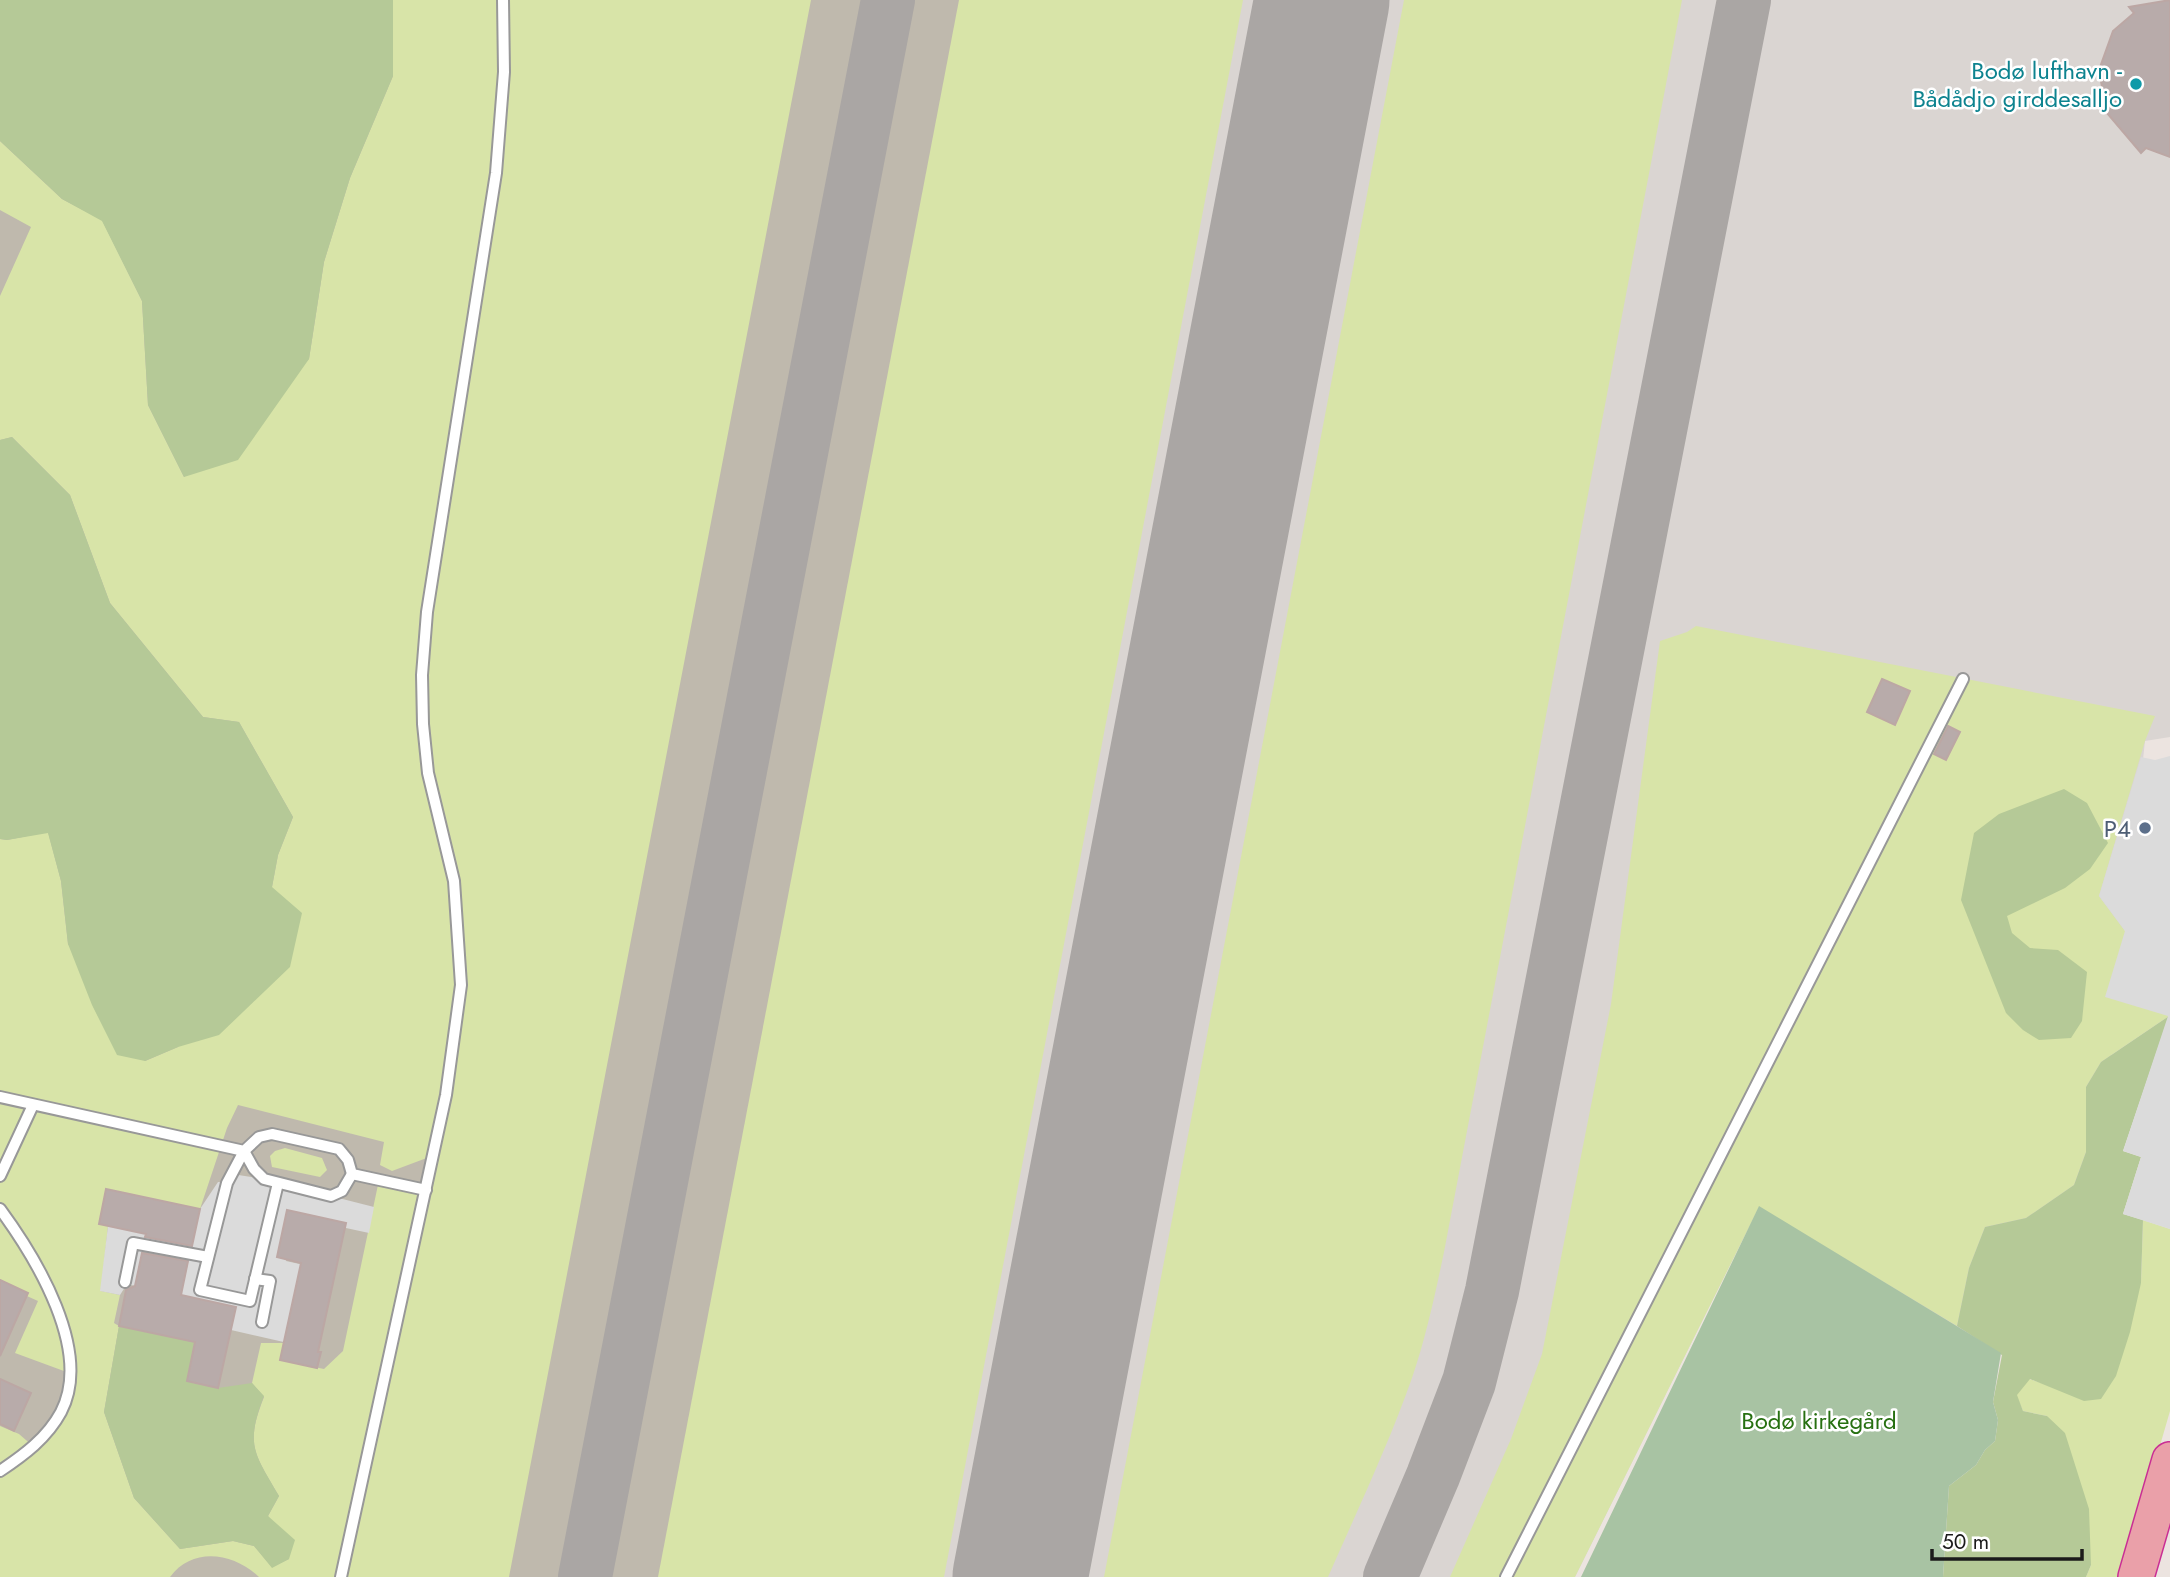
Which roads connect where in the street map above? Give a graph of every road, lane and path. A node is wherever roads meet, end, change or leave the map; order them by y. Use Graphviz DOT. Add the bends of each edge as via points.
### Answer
graph roads {
  1 [pos="503,0"];
  2 [pos="1962,678"];
  3 [pos="0,1097"];
  4 [pos="33,1105"];
  5 [pos="244,1150"];
  6 [pos="352,1174"];
  7 [pos="0,1176"];
  8 [pos="278,1183"];
  9 [pos="426,1190"];
  10 [pos="0,1209"];
  11 [pos="208,1257"];
  12 [pos="255,1279"];
  13 [pos="125,1282"];
  14 [pos="262,1322"];
  15 [pos="2170,1460"];
  16 [pos="0,1471"];
  17 [pos="341,1577"];
  18 [pos="1506,1577"];
  19 [pos="2136,1577"];
  1 -- 9 [label="lane" via="504,72 496,173 427,612 422,675 428,773 454,881 461,985 446,1095"];
  2 -- 18 [label="lane"];
  3 -- 4 [label="lane"];
  4 -- 5 [label="lane"];
  4 -- 7 [label="lane"];
  5 -- 6 [label="lane" via="259,1137 272,1134 339,1149"];
  5 -- 8 [label="lane" via="264,1179"];
  5 -- 11 [label="lane" via="227,1183"];
  6 -- 8 [label="lane" via="342,1191 331,1196"];
  6 -- 9 [label="lane"];
  8 -- 12 [label="lane"];
  9 -- 17 [label="lane"];
  10 -- 16 [label="lane" via="46,1282 65,1333 72,1374 62,1411 34,1448"];
  11 -- 12 [label="lane" via="200,1290 250,1301"];
  11 -- 13 [label="lane" via="133,1243"];
  12 -- 14 [label="lane" via="270,1281"];
  15 -- 19 [label="highway"];
}
